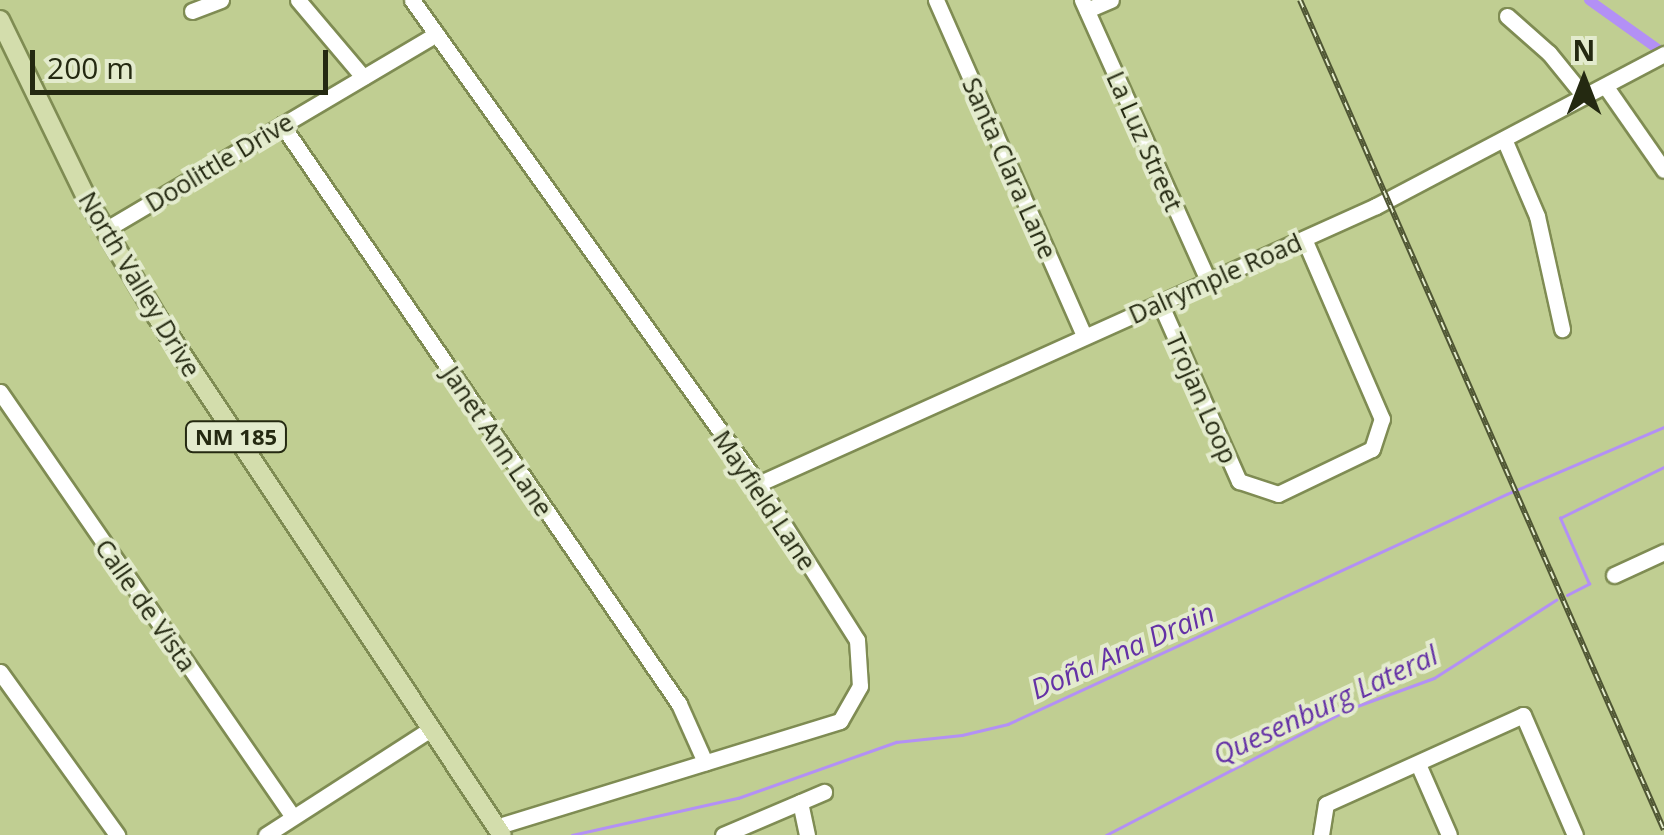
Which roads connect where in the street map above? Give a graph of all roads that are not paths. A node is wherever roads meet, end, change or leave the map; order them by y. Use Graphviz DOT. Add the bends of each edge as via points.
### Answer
graph roads {
  1 [pos="221,0"];
  2 [pos="298,0"];
  3 [pos="412,0"];
  4 [pos="936,0"];
  5 [pos="1111,0"];
  6 [pos="1085,5"];
  7 [pos="192,11"];
  8 [pos="1507,16"];
  9 [pos="0,20"];
  10 [pos="436,34"];
  11 [pos="1664,54"];
  12 [pos="363,77"];
  13 [pos="1606,86"];
  14 [pos="1584,96"];
  15 [pos="282,125"];
  16 [pos="1504,139"];
  17 [pos="1664,170"];
  18 [pos="105,230"];
  19 [pos="1304,238"];
  20 [pos="1208,281"];
  21 [pos="1160,303"];
  22 [pos="1562,329"];
  23 [pos="1084,336"];
  24 [pos="0,392"];
  25 [pos="758,484"];
  26 [pos="1664,552"];
  27 [pos="1614,575"];
  28 [pos="0,672"];
  29 [pos="429,730"];
  30 [pos="705,762"];
  31 [pos="1418,764"];
  32 [pos="824,792"];
  33 [pos="800,802"];
  34 [pos="293,817"];
  35 [pos="499,831"];
  36 [pos="116,835"];
  37 [pos="266,835"];
  38 [pos="723,835"];
  39 [pos="807,835"];
  40 [pos="1320,835"];
  41 [pos="1449,835"];
  42 [pos="1575,835"];
  1 -- 7 [label="street"];
  2 -- 12 [label="street"];
  3 -- 10 [label="street, Mayfield Lane"];
  4 -- 23 [label="street, Santa Clara Lane"];
  5 -- 6 [label="street"];
  6 -- 20 [label="street, La Luz Street"];
  8 -- 14 [label="street" via="1550,53"];
  9 -- 18 [label="main road, North Valley Drive / NM 185"];
  10 -- 12 [label="street, Doolittle Drive"];
  10 -- 25 [label="street, Mayfield Lane"];
  11 -- 13 [label="street, Dalrymple Road"];
  12 -- 15 [label="street, Doolittle Drive"];
  13 -- 14 [label="street, Dalrymple Road"];
  13 -- 17 [label="street"];
  14 -- 16 [label="street, Dalrymple Road"];
  15 -- 18 [label="street, Doolittle Drive"];
  15 -- 30 [label="street, Janet Ann Lane" via="679,704"];
  16 -- 19 [label="street, Dalrymple Road"];
  16 -- 22 [label="street" via="1537,216"];
  18 -- 29 [label="main road, North Valley Drive / NM 185"];
  19 -- 20 [label="street, Dalrymple Road"];
  19 -- 21 [label="street, Trojan Loop" via="1382,419 1372,450 1278,494 1239,481"];
  20 -- 21 [label="street, Dalrymple Road"];
  21 -- 23 [label="street, Dalrymple Road"];
  23 -- 25 [label="street, Dalrymple Road"];
  24 -- 34 [label="street, Calle de Vista"];
  25 -- 30 [label="street, Mayfield Lane" via="857,640 860,686 840,720"];
  26 -- 27 [label="street"];
  28 -- 36 [label="street"];
  29 -- 34 [label="street"];
  29 -- 35 [label="main road, North Valley Drive / NM 185"];
  30 -- 35 [label="street, Mayfield Lane"];
  31 -- 40 [label="street" via="1326,804"];
  31 -- 41 [label="street"];
  31 -- 42 [label="street" via="1524,716"];
  32 -- 33 [label="street"];
  33 -- 38 [label="street"];
  33 -- 39 [label="street"];
  34 -- 37 [label="street"];
}
